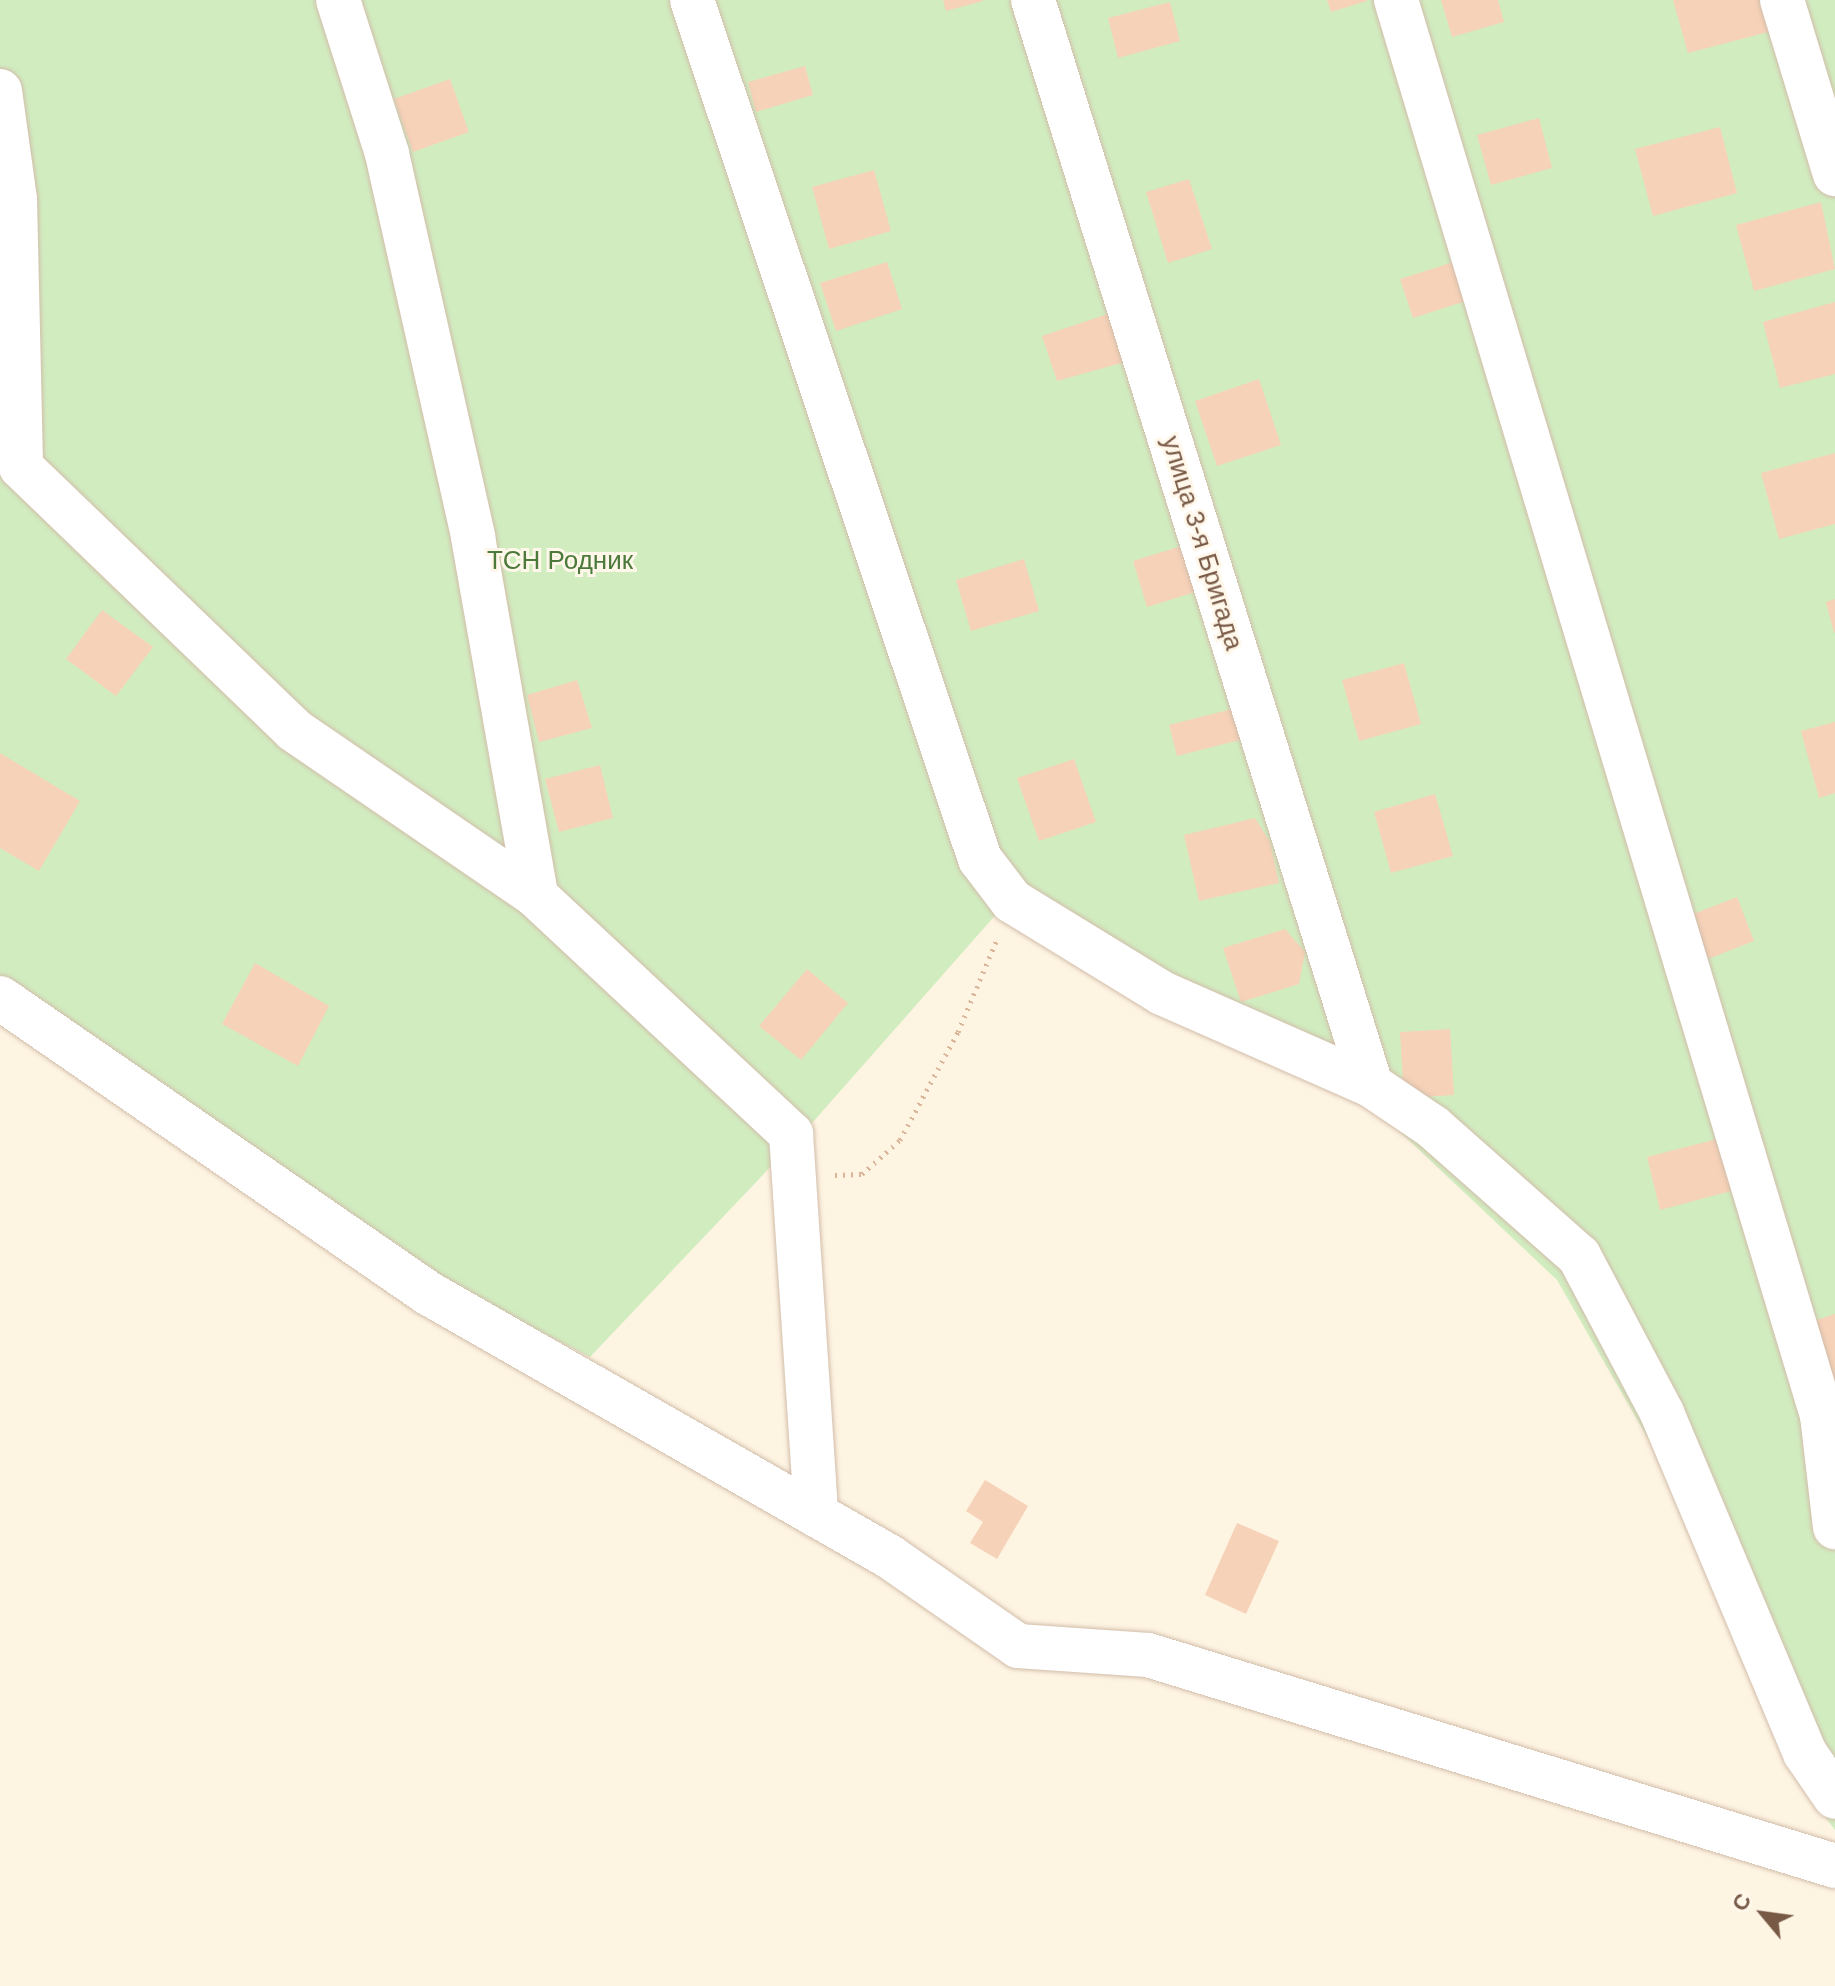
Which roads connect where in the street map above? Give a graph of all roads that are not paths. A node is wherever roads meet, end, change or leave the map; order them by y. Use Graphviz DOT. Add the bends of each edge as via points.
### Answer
graph roads {
  1 [pos="338,0"];
  2 [pos="692,0"];
  3 [pos="1033,0"];
  4 [pos="1396,0"];
  5 [pos="1782,0"];
  6 [pos="0,91"];
  7 [pos="1835,174"];
  8 [pos="10,460"];
  9 [pos="536,896"];
  10 [pos="0,998"];
  11 [pos="1371,1085"];
  12 [pos="816,1515"];
  13 [pos="1835,1527"];
  14 [pos="1835,1797"];
  15 [pos="1835,1866"];
  1 -- 9 [label="lane" via="387,154 473,537"];
  2 -- 11 [label="lane" via="980,859 1012,901 1162,993"];
  3 -- 11 [label="lane, улица 3-я Бригада"];
  4 -- 13 [label="lane" via="1822,1415"];
  5 -- 7 [label="lane"];
  6 -- 8 [label="lane" via="15,199"];
  8 -- 9 [label="lane" via="294,730"];
  9 -- 12 [label="lane" via="791,1134"];
  10 -- 12 [label="lane" via="428,1293"];
  11 -- 14 [label="lane" via="1433,1127 1579,1256 1662,1413 1805,1753"];
  12 -- 15 [label="lane" via="890,1557 1018,1646 1148,1655"];
}
